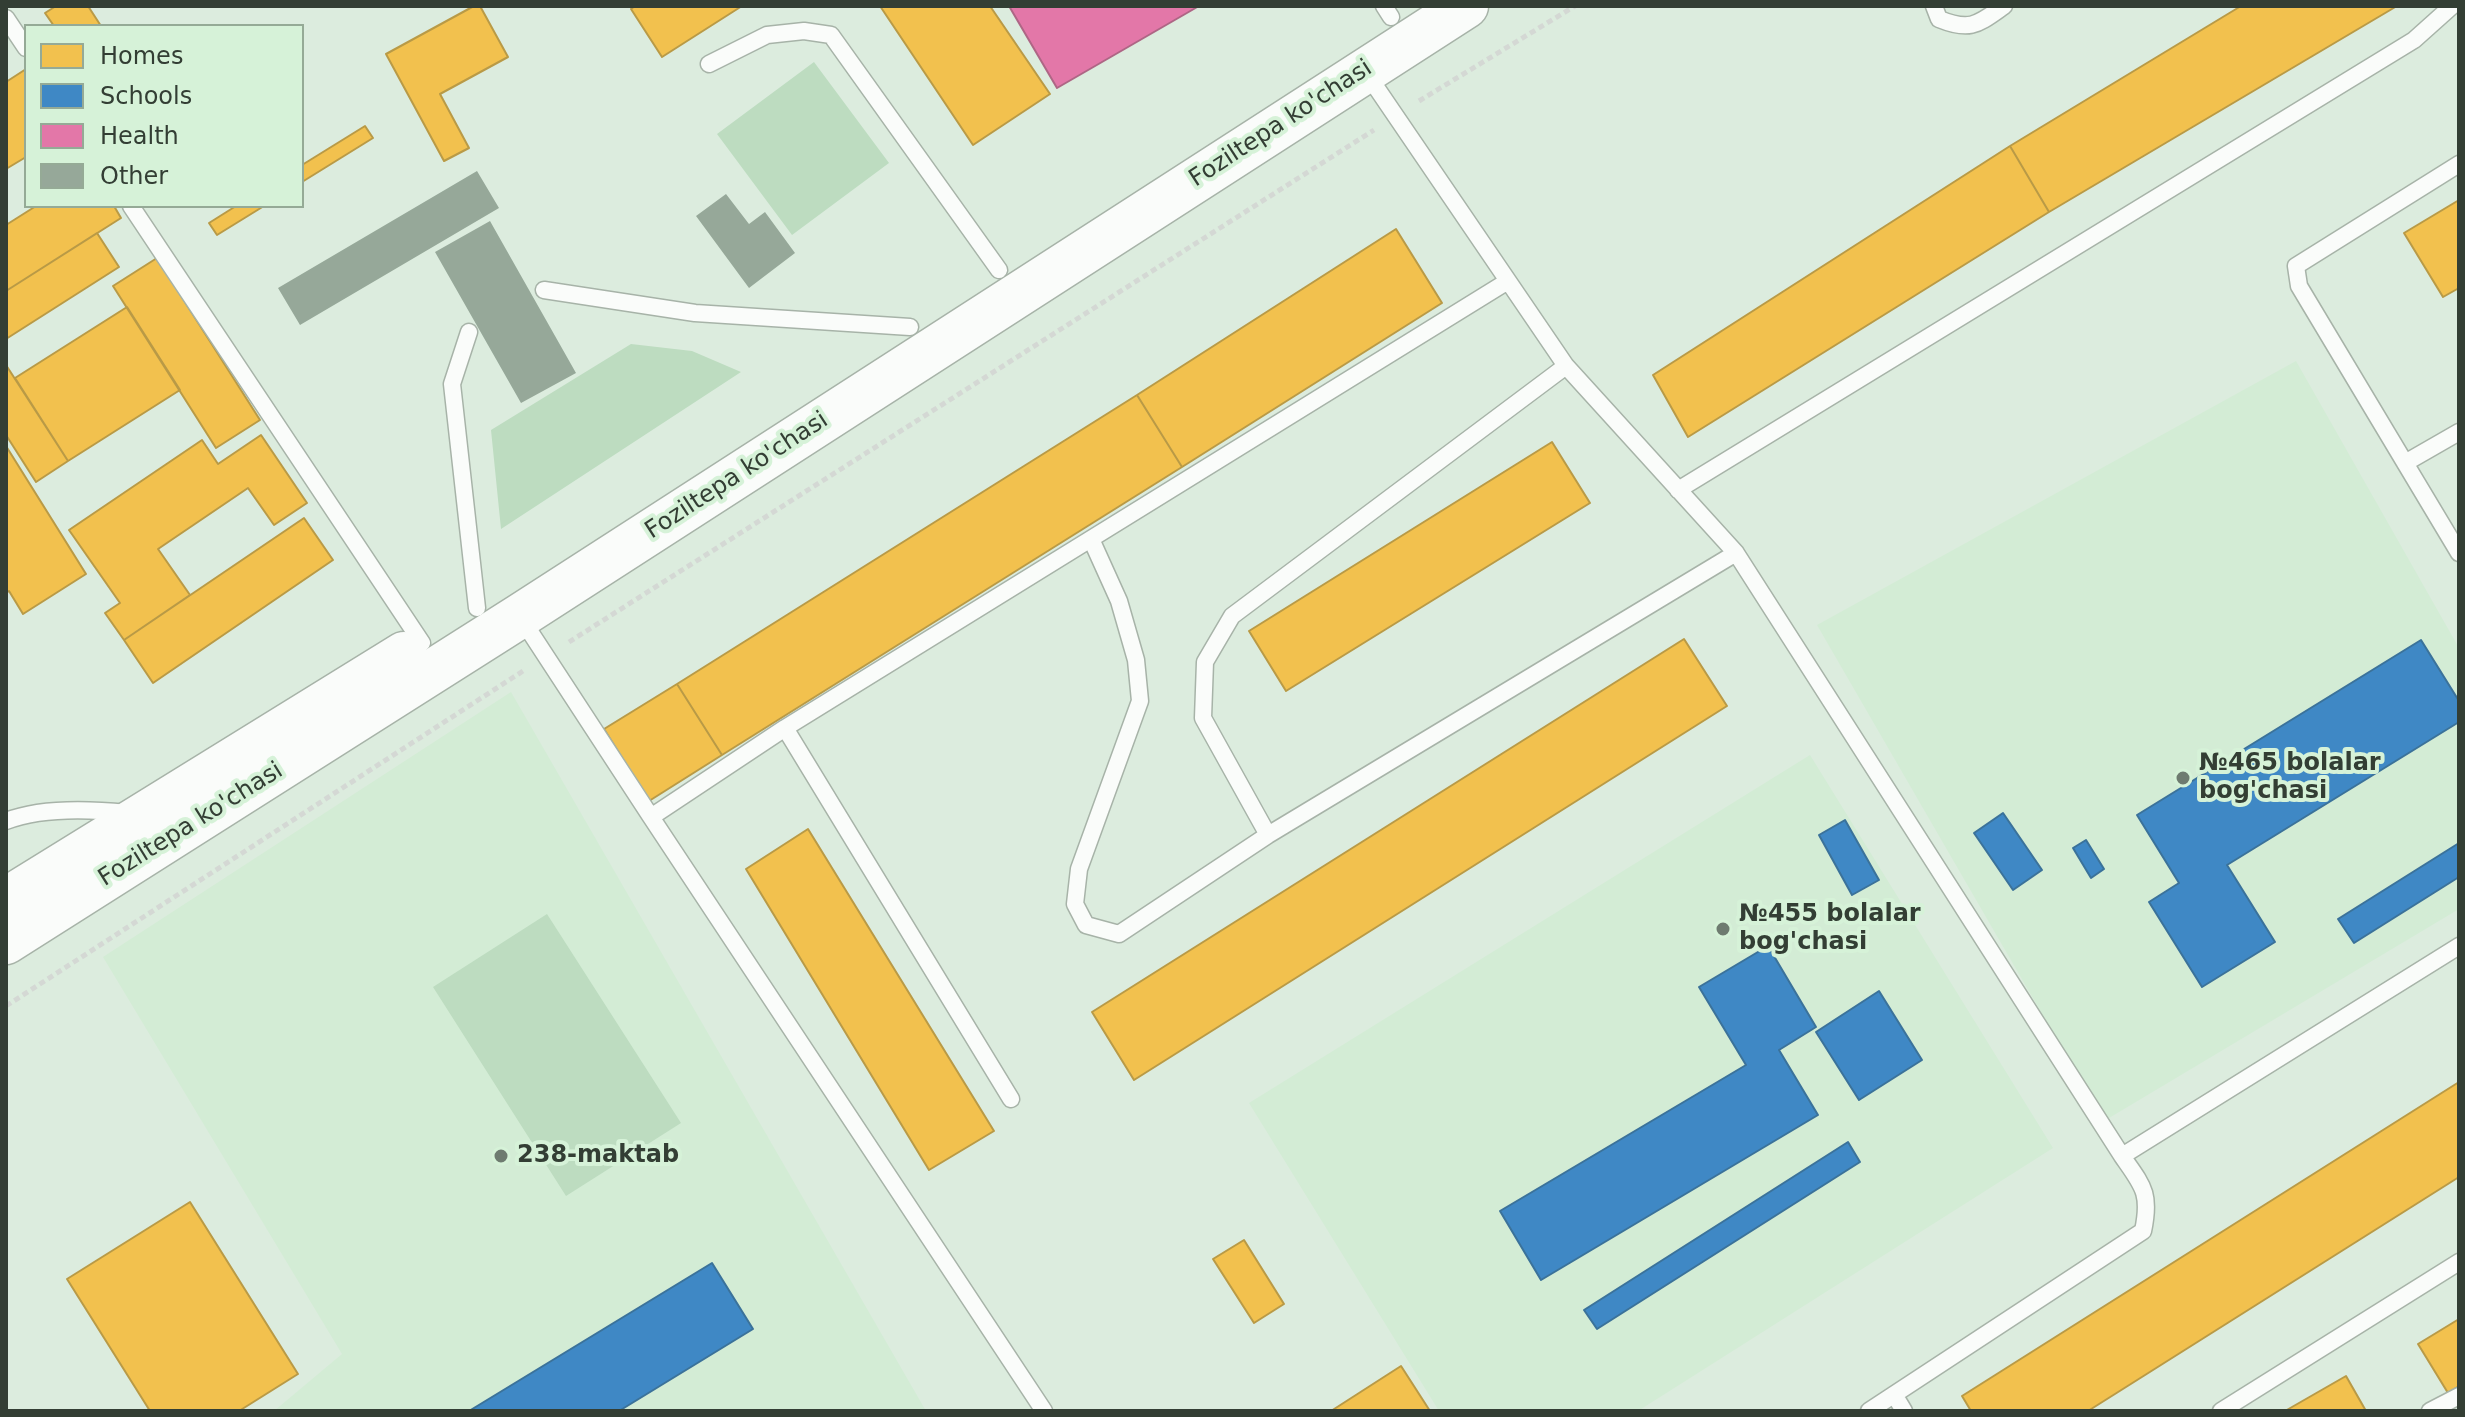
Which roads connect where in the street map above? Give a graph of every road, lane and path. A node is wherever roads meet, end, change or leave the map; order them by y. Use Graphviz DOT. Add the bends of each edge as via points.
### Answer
graph roads {
  1 [pos="1466,6"];
  2 [pos="1575,6"];
  3 [pos="1934,6"];
  4 [pos="2004,6"];
  5 [pos="2452,6"];
  6 [pos="1394,10"];
  7 [pos="6,18"];
  8 [pos="24,45"];
  9 [pos="709,64"];
  10 [pos="1365,69"];
  11 [pos="1396,116"];
  12 [pos="2459,164"];
  13 [pos="132,208"];
  14 [pos="999,270"];
  15 [pos="1508,281"];
  16 [pos="544,290"];
  17 [pos="910,327"];
  18 [pos="469,332"];
  19 [pos="1566,366"];
  20 [pos="2459,432"];
  21 [pos="2405,463"];
  22 [pos="1678,490"];
  23 [pos="1091,539"];
  24 [pos="1736,553"];
  25 [pos="2459,553"];
  26 [pos="477,608"];
  27 [pos="520,616"];
  28 [pos="422,643"];
  29 [pos="546,657"];
  30 [pos="785,728"];
  31 [pos="144,814"];
  32 [pos="651,817"];
  33 [pos="6,821"];
  34 [pos="1268,835"];
  35 [pos="6,900"];
  36 [pos="6,942"];
  37 [pos="2459,946"];
  38 [pos="6,1006"];
  39 [pos="1011,1099"];
  40 [pos="2122,1156"];
  41 [pos="2459,1262"];
  42 [pos="1895,1396"];
  43 [pos="2459,1396"];
  44 [pos="1044,1411"];
  45 [pos="1869,1411"];
  46 [pos="1904,1411"];
  47 [pos="2221,1411"];
  48 [pos="2430,1411"];
  1 -- 10 [label="main road, Foziltepa ko'chasi"];
  2 -- 11 [label="path"];
  3 -- 4 [label="lane" via="1939,19 1975,26"];
  5 -- 22 [label="lane" via="2414,40"];
  6 -- 14 [label="main road, Foziltepa ko'chasi"];
  7 -- 8 [label="lane"];
  9 -- 14 [label="lane" via="767,35 831,35"];
  10 -- 11 [label="lane"];
  10 -- 27 [label="main road, Foziltepa ko'chasi"];
  11 -- 15 [label="lane"];
  11 -- 29 [label="path"];
  12 -- 21 [label="lane" via="2296,266 2299,286"];
  13 -- 28 [label="lane"];
  14 -- 17 [label="main road, Foziltepa ko'chasi"];
  15 -- 19 [label="lane"];
  15 -- 23 [label="lane"];
  16 -- 17 [label="lane" via="695,313"];
  17 -- 26 [label="main road, Foziltepa ko'chasi"];
  18 -- 26 [label="lane" via="452,384"];
  19 -- 22 [label="lane"];
  19 -- 34 [label="lane" via="1232,616 1205,662 1203,718"];
  20 -- 21 [label="lane"];
  21 -- 25 [label="lane"];
  22 -- 24 [label="lane"];
  23 -- 30 [label="lane"];
  23 -- 34 [label="lane" via="1119,601 1136,660 1140,701 1079,869 1075,904 1086,925 1119,934"];
  24 -- 34 [label="lane"];
  24 -- 40 [label="lane"];
  26 -- 28 [label="main road, Foziltepa ko'chasi"];
  27 -- 29 [label="lane"];
  27 -- 36 [label="main road, Foziltepa ko'chasi"];
  28 -- 31 [label="main road, Foziltepa ko'chasi"];
  29 -- 32 [label="lane"];
  29 -- 38 [label="path"];
  30 -- 32 [label="lane"];
  30 -- 39 [label="lane"];
  31 -- 33 [label="lane" via="66,810"];
  31 -- 35 [label="main road, Foziltepa ko'chasi"];
  32 -- 44 [label="lane"];
  37 -- 40 [label="lane"];
  40 -- 42 [label="lane" via="2143,1185 2148,1208 2143,1231"];
  41 -- 47 [label="lane"];
  42 -- 45 [label="lane"];
  42 -- 46 [label="lane"];
  43 -- 48 [label="lane"];
}
